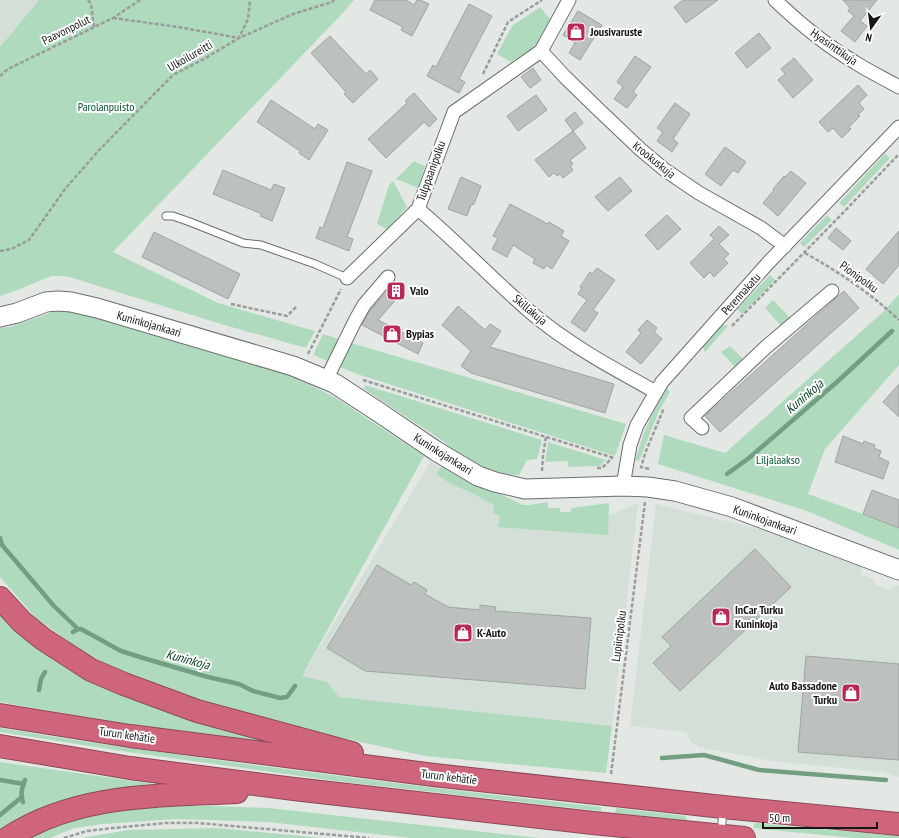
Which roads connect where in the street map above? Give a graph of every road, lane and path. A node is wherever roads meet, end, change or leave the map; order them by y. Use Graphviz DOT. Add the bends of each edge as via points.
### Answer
graph roads {
  1 [pos="88,0"];
  2 [pos="140,0"];
  3 [pos="250,0"];
  4 [pos="334,0"];
  5 [pos="542,0"];
  6 [pos="569,0"];
  7 [pos="775,0"];
  8 [pos="113,18"];
  9 [pos="94,27"];
  10 [pos="239,38"];
  11 [pos="541,51"];
  12 [pos="0,76"];
  13 [pos="899,87"];
  14 [pos="471,99"];
  15 [pos="899,127"];
  16 [pos="899,154"];
  17 [pos="418,209"];
  18 [pos="166,216"];
  19 [pos="785,246"];
  20 [pos="0,251"];
  21 [pos="804,253"];
  22 [pos="388,277"];
  23 [pos="347,278"];
  24 [pos="832,291"];
  25 [pos="231,304"];
  26 [pos="296,307"];
  27 [pos="0,317"];
  28 [pos="899,320"];
  29 [pos="731,328"];
  30 [pos="307,358"];
  31 [pos="326,380"];
  32 [pos="656,392"];
  33 [pos="666,404"];
  34 [pos="702,428"];
  35 [pos="546,437"];
  36 [pos="612,458"];
  37 [pos="641,467"];
  38 [pos="594,468"];
  39 [pos="538,471"];
  40 [pos="542,471"];
  41 [pos="550,471"];
  42 [pos="623,486"];
  43 [pos="646,500"];
  44 [pos="899,570"];
  45 [pos="0,598"];
  46 [pos="0,715"];
  47 [pos="0,746"];
  48 [pos="611,774"];
  49 [pos="434,775"];
  50 [pos="294,789"];
  51 [pos="723,807"];
  52 [pos="899,824"];
  53 [pos="721,836"];
  54 [pos="8,838"];
  55 [pos="64,838"];
  56 [pos="369,838"];
  57 [pos="744,838"];
  1 -- 9 [label="path" via="91,4"];
  2 -- 8 [label="path, Paavonpolut"];
  3 -- 10 [label="path" via="248,19"];
  4 -- 10 [label="path, Ulkoilureitti" via="292,14"];
  5 -- 14 [label="path" via="508,22"];
  6 -- 11 [label="street, Tulppaanipolku"];
  7 -- 13 [label="street, Hyasinttikuja" via="787,12 855,63"];
  8 -- 9 [label="path, Paavonpolut"];
  8 -- 10 [label="path"];
  9 -- 12 [label="path, Paavonpolut" via="8,69"];
  10 -- 20 [label="path, Ulkoilureitti" via="173,75 100,149 65,189 29,240"];
  11 -- 14 [label="street, Tulppaanipolku"];
  11 -- 19 [label="street, Krookuskuja" via="609,120 665,170 699,193 761,228"];
  14 -- 17 [label="street, Tulppaanipolku" via="454,112"];
  15 -- 19 [label="street, Perennakatu"];
  16 -- 21 [label="path"];
  17 -- 23 [label="street, Tulppaanipolku"];
  17 -- 32 [label="street, Skillakuja" via="529,310 569,341"];
  18 -- 23 [label="lane" via="173,216 243,243 261,245"];
  19 -- 32 [label="street, Perennakatu" via="729,306"];
  21 -- 28 [label="path, Pionipolku" via="841,274"];
  21 -- 29 [label="path"];
  22 -- 31 [label="street" via="354,321"];
  23 -- 30 [label="path"];
  24 -- 34 [label="street" via="766,347 691,418"];
  25 -- 26 [label="path" via="287,316"];
  27 -- 31 [label="street, Kuninkojankaari" via="46,302 71,302 293,366"];
  31 -- 42 [label="street, Kuninkojankaari" via="478,476 525,488"];
  32 -- 42 [label="street, Perennakatu" via="637,425 630,445"];
  33 -- 37 [label="path"];
  35 -- 40 [label="path"];
  36 -- 38 [label="path" via="602,468"];
  39 -- 40 [label="path"];
  40 -- 41 [label="path"];
  42 -- 44 [label="street, Kuninkojankaari" via="675,491 732,507"];
  43 -- 48 [label="path, Lupiinipolku"];
  45 -- 49 [label="highway" via="22,622 48,643 91,670 124,684 197,711"];
  46 -- 49 [label="highway, Turun kehätie" via="130,736"];
  47 -- 50 [label="highway" via="130,768"];
  49 -- 51 [label="highway, Turun kehätie"];
  50 -- 53 [label="highway"];
  50 -- 54 [label="highway" via="126,798 102,802 70,809 18,831"];
  51 -- 52 [label="highway, Turun kehätie"];
  51 -- 53 [label="lane"];
  53 -- 57 [label="highway"];
  55 -- 56 [label="path" via="88,831 166,823 244,826"];
}
